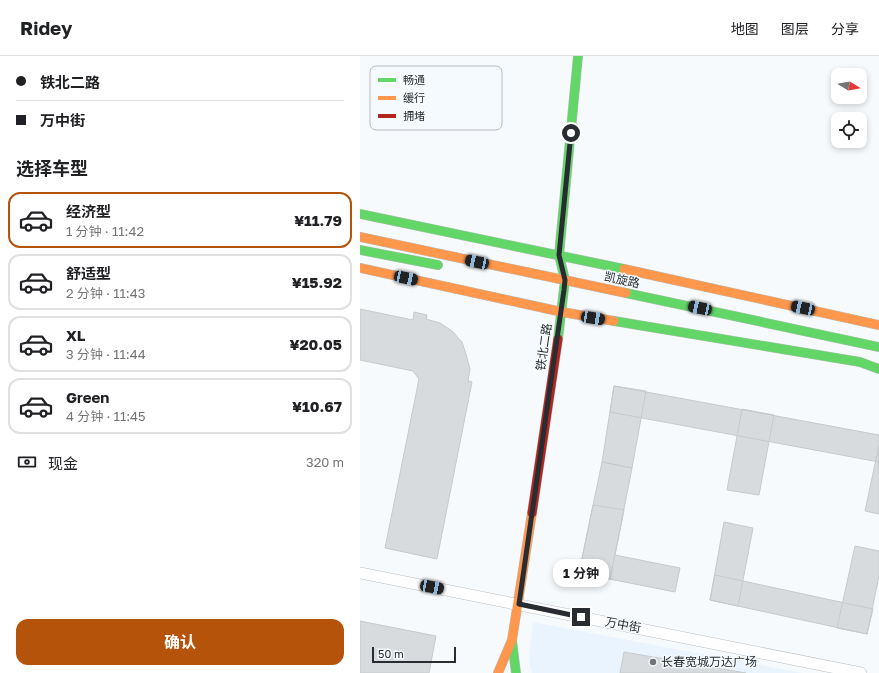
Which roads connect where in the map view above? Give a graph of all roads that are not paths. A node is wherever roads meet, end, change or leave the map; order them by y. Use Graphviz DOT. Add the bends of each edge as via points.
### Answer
graph roads {
  1 [pos="578,56"];
  2 [pos="360,214"];
  3 [pos="360,237"];
  4 [pos="360,250"];
  5 [pos="559,255"];
  6 [pos="360,268"];
  7 [pos="451,268"];
  8 [pos="565,280"];
  9 [pos="562,312"];
  10 [pos="879,325"];
  11 [pos="879,347"];
  12 [pos="833,348"];
  13 [pos="871,356"];
  14 [pos="879,368"];
  15 [pos="360,573"];
  16 [pos="519,604"];
  17 [pos="512,640"];
  18 [pos="498,673"];
  19 [pos="516,673"];
  20 [pos="861,673"];
  1 -- 5 [label="street, 铁北二路"];
  2 -- 5 [label="street"];
  3 -- 8 [label="street, 凯旋路"];
  4 -- 7 [label="street"];
  5 -- 8 [label="street, 铁北二路"];
  5 -- 10 [label="street"];
  6 -- 9 [label="street"];
  8 -- 9 [label="street, 铁北二路"];
  8 -- 11 [label="street, 凯旋路"];
  9 -- 14 [label="street" via="860,362"];
  9 -- 16 [label="street, 铁北二路"];
  12 -- 13 [label="street"];
  15 -- 16 [label="street, 万中街"];
  16 -- 17 [label="street, 铁北二路"];
  16 -- 20 [label="street, 万中街"];
  17 -- 18 [label="street, 铁北二路"];
  17 -- 19 [label="street, 铁北二路"];
}
